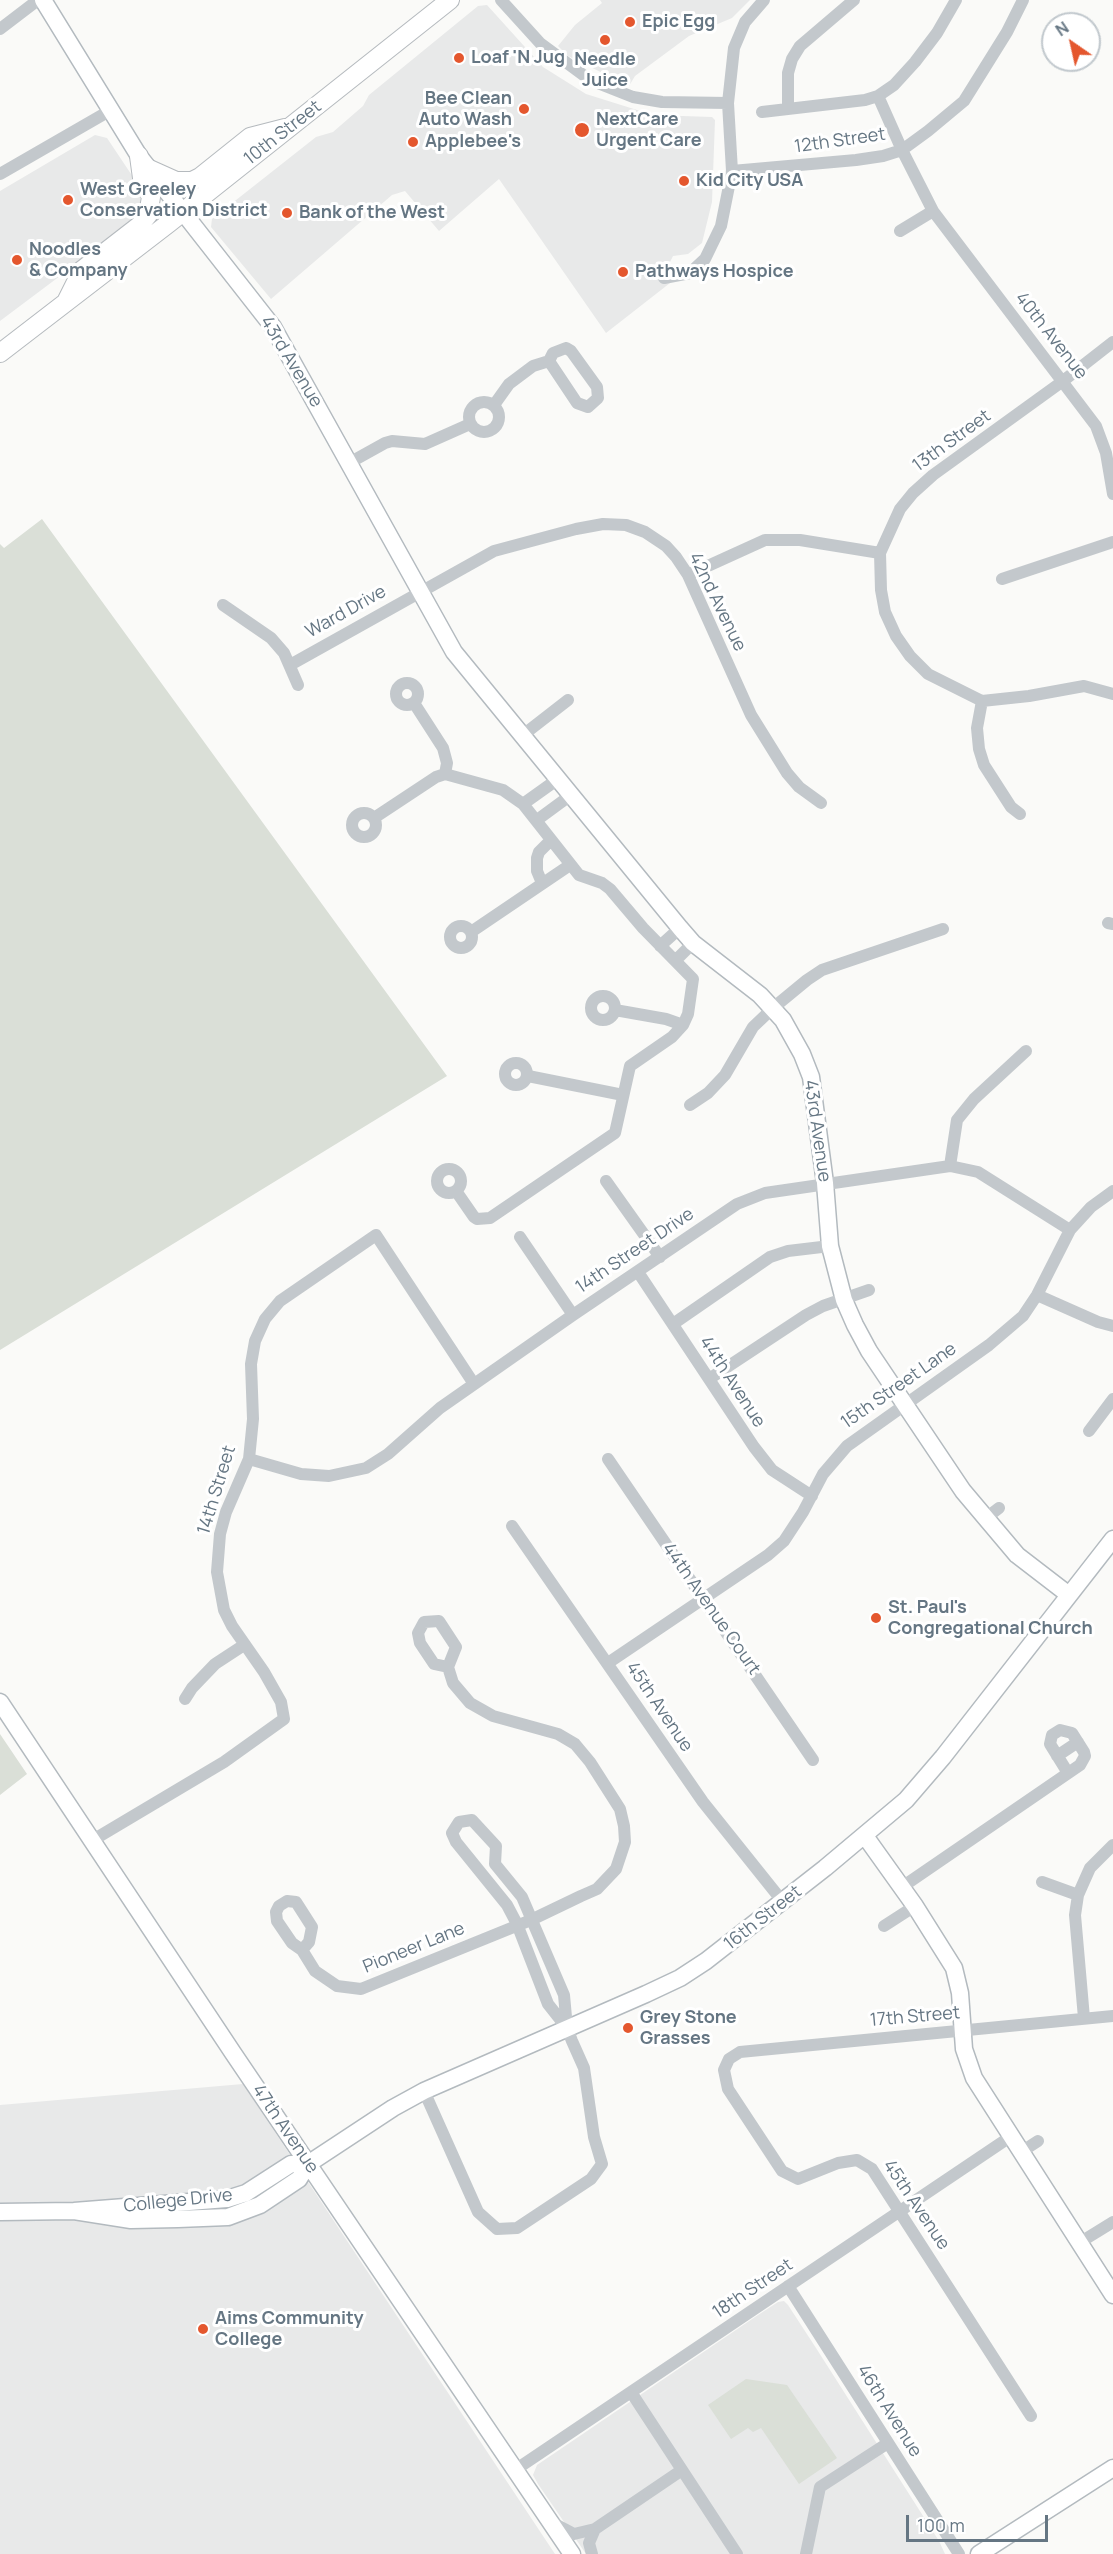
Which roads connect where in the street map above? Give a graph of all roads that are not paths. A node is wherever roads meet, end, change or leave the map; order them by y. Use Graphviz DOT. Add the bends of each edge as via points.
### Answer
graph roads {
  1 [pos="41,0"];
  2 [pos="450,0"];
  3 [pos="501,0"];
  4 [pos="764,0"];
  5 [pos="854,0"];
  6 [pos="956,0"];
  7 [pos="1023,0"];
  8 [pos="0,29"];
  9 [pos="878,96"];
  10 [pos="728,103"];
  11 [pos="788,109"];
  12 [pos="111,110"];
  13 [pos="762,112"];
  14 [pos="292,126"];
  15 [pos="902,150"];
  16 [pos="143,162"];
  17 [pos="732,171"];
  18 [pos="0,174"];
  19 [pos="933,211"];
  20 [pos="182,213"];
  21 [pos="900,231"];
  22 [pos="664,278"];
  23 [pos="65,304"];
  24 [pos="1113,342"];
  25 [pos="0,353"];
  26 [pos="549,360"];
  27 [pos="1063,381"];
  28 [pos="494,405"];
  29 [pos="470,424"];
  30 [pos="349,463"];
  31 [pos="1113,494"];
  32 [pos="1113,542"];
  33 [pos="880,553"];
  34 [pos="688,575"];
  35 [pos="1002,579"];
  36 [pos="420,592"];
  37 [pos="223,605"];
  38 [pos="290,664"];
  39 [pos="298,685"];
  40 [pos="1113,694"];
  41 [pos="568,700"];
  42 [pos="982,701"];
  43 [pos="414,703"];
  44 [pos="523,735"];
  45 [pos="445,774"];
  46 [pos="558,779"];
  47 [pos="571,795"];
  48 [pos="821,803"];
  49 [pos="523,804"];
  50 [pos="1020,814"];
  51 [pos="374,818"];
  52 [pos="537,820"];
  53 [pos="550,841"];
  54 [pos="570,865"];
  55 [pos="542,883"];
  56 [pos="680,928"];
  57 [pos="943,929"];
  58 [pos="471,932"];
  59 [pos="693,943"];
  60 [pos="660,946"];
  61 [pos="676,960"];
  62 [pos="773,1008"];
  63 [pos="615,1010"];
  64 [pos="683,1025"];
  65 [pos="1026,1051"];
  66 [pos="528,1076"];
  67 [pos="623,1095"];
  68 [pos="690,1105"];
  69 [pos="950,1166"];
  70 [pos="606,1181"];
  71 [pos="825,1182"];
  72 [pos="456,1191"];
  73 [pos="1113,1191"];
  74 [pos="1070,1230"];
  75 [pos="520,1238"];
  76 [pos="830,1246"];
  77 [pos="660,1257"];
  78 [pos="638,1272"];
  79 [pos="869,1290"];
  80 [pos="1037,1295"];
  81 [pos="844,1299"];
  82 [pos="573,1315"];
  83 [pos="673,1324"];
  84 [pos="1113,1326"];
  85 [pos="709,1379"];
  86 [pos="474,1384"];
  87 [pos="1113,1399"];
  88 [pos="905,1404"];
  89 [pos="1089,1431"];
  90 [pos="608,1459"];
  91 [pos="249,1460"];
  92 [pos="812,1496"];
  93 [pos="512,1526"];
  94 [pos="1113,1539"];
  95 [pos="1069,1595"];
  96 [pos="702,1599"];
  97 [pos="244,1645"];
  98 [pos="608,1663"];
  99 [pos="448,1666"];
  100 [pos="185,1699"];
  101 [pos="0,1702"];
  102 [pos="1078,1742"];
  103 [pos="1058,1756"];
  104 [pos="813,1760"];
  105 [pos="1068,1773"];
  106 [pos="866,1836"];
  107 [pos="93,1840"];
  108 [pos="1113,1845"];
  109 [pos="495,1864"];
  110 [pos="481,1874"];
  111 [pos="1042,1882"];
  112 [pos="902,1887"];
  113 [pos="1078,1895"];
  114 [pos="783,1902"];
  115 [pos="915,1906"];
  116 [pos="531,1920"];
  117 [pos="518,1924"];
  118 [pos="884,1926"];
  119 [pos="302,1950"];
  120 [pos="1113,2016"];
  121 [pos="1084,2018"];
  122 [pos="567,2028"];
  123 [pos="962,2030"];
  124 [pos="726,2065"];
  125 [pos="424,2091"];
  126 [pos="1010,2137"];
  127 [pos="1038,2141"];
  128 [pos="1021,2152"];
  129 [pos="308,2164"];
  130 [pos="900,2211"];
  131 [pos="0,2212"];
  132 [pos="1113,2222"];
  133 [pos="1079,2242"];
  134 [pos="788,2286"];
  135 [pos="1113,2295"];
  136 [pos="631,2392"];
  137 [pos="1031,2416"];
  138 [pos="888,2443"];
  139 [pos="1113,2468"];
  140 [pos="515,2470"];
  141 [pos="682,2470"];
  142 [pos="549,2521"];
  143 [pos="595,2529"];
  144 [pos="572,2554"];
  145 [pos="592,2554"];
  146 [pos="737,2554"];
  147 [pos="806,2554"];
  148 [pos="958,2554"];
  149 [pos="979,2554"];
  1 -- 8 [label="street"];
  1 -- 12 [label="street, 43rd Avenue"];
  2 -- 14 [label="main road, 10th Street"];
  3 -- 10 [label="street" via="540,42 590,80 633,98"];
  4 -- 10 [label="street" via="745,22 734,48"];
  5 -- 11 [label="street" via="800,46 792,59"];
  6 -- 9 [label="street" via="915,62"];
  7 -- 15 [label="street, 12th Street" via="964,101"];
  9 -- 11 [label="street"];
  9 -- 15 [label="street, 40th Avenue"];
  10 -- 17 [label="street"];
  11 -- 13 [label="street"];
  12 -- 16 [label="street, 43rd Avenue"];
  12 -- 18 [label="street"];
  14 -- 16 [label="main road" via="250,137 192,181 178,181"];
  14 -- 20 [label="main road, 10th Street"];
  15 -- 17 [label="street, 12th Street" via="856,160"];
  15 -- 19 [label="street, 40th Avenue"];
  16 -- 20 [label="street, 43rd Avenue"];
  16 -- 23 [label="main road" via="142,178 150,197 148,215 82,270"];
  17 -- 22 [label="street" via="721,226 705,259 690,273"];
  19 -- 21 [label="street"];
  19 -- 27 [label="street, 40th Avenue"];
  20 -- 23 [label="main road, 10th Street"];
  20 -- 30 [label="street, 43rd Avenue" via="273,327"];
  23 -- 25 [label="main road, 10th Street"];
  24 -- 27 [label="street, 13th Street"];
  26 -- 26 [label="street" via="577,403 588,407 596,402 597,387 572,351 561,349"];
  26 -- 28 [label="street" via="508,384"];
  27 -- 31 [label="street, 40th Avenue" via="1102,438"];
  27 -- 33 [label="street, 13th Street" via="913,493 900,509"];
  28 -- 29 [label="street" via="475,405 469,414"];
  28 -- 29 [label="street" via="500,418 492,430 482,432"];
  29 -- 30 [label="street" via="434,442 385,443"];
  30 -- 36 [label="street, 43rd Avenue"];
  32 -- 35 [label="street"];
  33 -- 34 [label="street" via="800,540 765,540"];
  33 -- 42 [label="street" via="885,612 909,656 928,674"];
  34 -- 36 [label="street, 42nd Avenue" via="666,546 645,532 626,525 603,524 510,545"];
  34 -- 48 [label="street, 42nd Avenue" via="751,715 799,787"];
  36 -- 38 [label="street, Ward Drive"];
  36 -- 44 [label="street, 43rd Avenue" via="454,651"];
  37 -- 38 [label="street" via="271,638"];
  38 -- 39 [label="street"];
  40 -- 42 [label="street" via="1084,686"];
  41 -- 44 [label="street"];
  42 -- 50 [label="street" via="977,728 981,757 1005,799"];
  43 -- 45 [label="street" via="443,748"];
  44 -- 46 [label="street, 43rd Avenue"];
  45 -- 49 [label="street" via="494,786"];
  45 -- 51 [label="street"];
  46 -- 47 [label="street, 43rd Avenue"];
  46 -- 49 [label="street"];
  47 -- 52 [label="street"];
  47 -- 56 [label="street, 43rd Avenue"];
  49 -- 52 [label="street"];
  52 -- 53 [label="street"];
  53 -- 54 [label="street"];
  53 -- 55 [label="street" via="537,858"];
  54 -- 55 [label="street"];
  54 -- 60 [label="street" via="579,875 610,888"];
  55 -- 58 [label="street"];
  56 -- 59 [label="street, 43rd Avenue"];
  56 -- 60 [label="street"];
  57 -- 62 [label="street" via="822,970"];
  59 -- 61 [label="street"];
  59 -- 62 [label="street, 43rd Avenue"];
  60 -- 61 [label="street"];
  61 -- 64 [label="street" via="693,979"];
  62 -- 68 [label="street" via="753,1028 716,1086"];
  62 -- 71 [label="street, 43rd Avenue" via="791,1034 811,1077"];
  63 -- 64 [label="street"];
  64 -- 67 [label="street" via="630,1066"];
  65 -- 69 [label="street" via="957,1120"];
  66 -- 67 [label="street"];
  67 -- 72 [label="street" via="615,1133 490,1218 474,1217"];
  69 -- 71 [label="street, 14th Street Drive"];
  69 -- 74 [label="street, 14th Street Drive" via="978,1172"];
  70 -- 77 [label="street"];
  71 -- 76 [label="street, 43rd Avenue"];
  71 -- 77 [label="street, 14th Street Drive" via="765,1193 737,1204"];
  73 -- 74 [label="street, 15th Street Lane"];
  74 -- 80 [label="street, 15th Street Lane"];
  75 -- 82 [label="street"];
  76 -- 81 [label="street, 43rd Avenue"];
  76 -- 83 [label="street" via="770,1257"];
  77 -- 78 [label="street, 14th Street Drive"];
  78 -- 82 [label="street, 14th Street Drive"];
  78 -- 83 [label="street, 44th Avenue"];
  79 -- 81 [label="street"];
  80 -- 84 [label="street"];
  80 -- 88 [label="street, 15th Street Lane" via="1008,1331"];
  81 -- 85 [label="street" via="806,1315"];
  81 -- 88 [label="street, 43rd Avenue" via="869,1351"];
  82 -- 86 [label="street, 14th Street Drive"];
  83 -- 85 [label="street, 44th Avenue"];
  85 -- 92 [label="street, 44th Avenue" via="772,1470"];
  86 -- 91 [label="street, 14th Street Drive" via="366,1468 329,1476 301,1474"];
  86 -- 91 [label="street, 14th Street" via="376,1235 309,1279 280,1301 265,1319 255,1341 251,1364 253,1419"];
  87 -- 89 [label="street"];
  88 -- 92 [label="street, 15th Street Lane" via="847,1446 827,1469"];
  88 -- 95 [label="street, 43rd Avenue" via="963,1491 992,1513 1017,1555"];
  90 -- 96 [label="street, 44th Avenue Court"];
  91 -- 97 [label="street, 14th Street" via="226,1512 217,1551 224,1610"];
  92 -- 96 [label="street, 15th Street Lane" via="784,1541"];
  93 -- 98 [label="street, 45th Avenue"];
  94 -- 95 [label="street, 16th Street"];
  95 -- 106 [label="street, 16th Street" via="922,1782"];
  96 -- 98 [label="street, 15th Street Lane"];
  96 -- 104 [label="street, 44th Avenue Court"];
  97 -- 100 [label="street" via="215,1664"];
  97 -- 107 [label="street, 14th Street" via="281,1702 284,1719 224,1762"];
  98 -- 114 [label="street, 45th Avenue" via="703,1802"];
  99 -- 116 [label="street, Pioneer Lane" via="461,1694 480,1710 558,1734 575,1744 620,1809 625,1842 616,1869 597,1889"];
  101 -- 107 [label="street, 47th Avenue"];
  102 -- 103 [label="street"];
  102 -- 103 [label="street" via="1069,1731 1056,1732 1050,1744"];
  102 -- 105 [label="street" via="1084,1761"];
  103 -- 105 [label="street"];
  105 -- 112 [label="street"];
  106 -- 112 [label="street"];
  106 -- 114 [label="street, 16th Street"];
  107 -- 129 [label="street, 47th Avenue"];
  108 -- 113 [label="street" via="1090,1868"];
  109 -- 110 [label="street"];
  109 -- 110 [label="street" via="496,1846 472,1820 459,1822 452,1833"];
  109 -- 116 [label="street" via="522,1897"];
  110 -- 117 [label="street"];
  111 -- 113 [label="street"];
  112 -- 115 [label="street"];
  113 -- 121 [label="street" via="1075,1915"];
  114 -- 122 [label="street, 16th Street" via="680,1978"];
  115 -- 118 [label="street"];
  115 -- 123 [label="street" via="954,1968"];
  116 -- 117 [label="street, Pioneer Lane"];
  116 -- 122 [label="street" via="564,1995"];
  117 -- 119 [label="street, Pioneer Lane" via="361,1989 327,1981 315,1971"];
  117 -- 122 [label="street" via="548,2004"];
  120 -- 121 [label="street, 17th Street"];
  121 -- 123 [label="street, 17th Street"];
  122 -- 125 [label="street, 16th Street"];
  122 -- 125 [label="street" via="584,2068 602,2164 591,2179 517,2228 496,2229 478,2212"];
  123 -- 124 [label="street, 17th Street" via="740,2052"];
  123 -- 126 [label="street" via="974,2078"];
  124 -- 130 [label="street, 45th Avenue" via="723,2070 728,2089 782,2171 798,2179 857,2160 872,2169"];
  125 -- 129 [label="street, 16th Street"];
  126 -- 128 [label="street"];
  126 -- 130 [label="street, 18th Street"];
  127 -- 128 [label="street"];
  128 -- 133 [label="street"];
  129 -- 131 [label="street, College Drive" via="299,2180 260,2205 228,2217 131,2220 74,2211"];
  129 -- 140 [label="street, 47th Avenue"];
  130 -- 134 [label="street, 18th Street"];
  130 -- 137 [label="street, 45th Avenue"];
  132 -- 133 [label="street"];
  133 -- 135 [label="street"];
  134 -- 136 [label="street, 18th Street"];
  134 -- 138 [label="street, 46th Avenue"];
  136 -- 140 [label="street, 18th Street"];
  136 -- 141 [label="street"];
  138 -- 147 [label="street" via="820,2487"];
  138 -- 148 [label="street, 46th Avenue"];
  139 -- 149 [label="street"];
  140 -- 142 [label="street, 47th Avenue"];
  141 -- 143 [label="street"];
  141 -- 146 [label="street"];
  142 -- 143 [label="street" via="574,2534"];
  142 -- 144 [label="street, 47th Avenue"];
  143 -- 145 [label="street" via="589,2543"];
}
